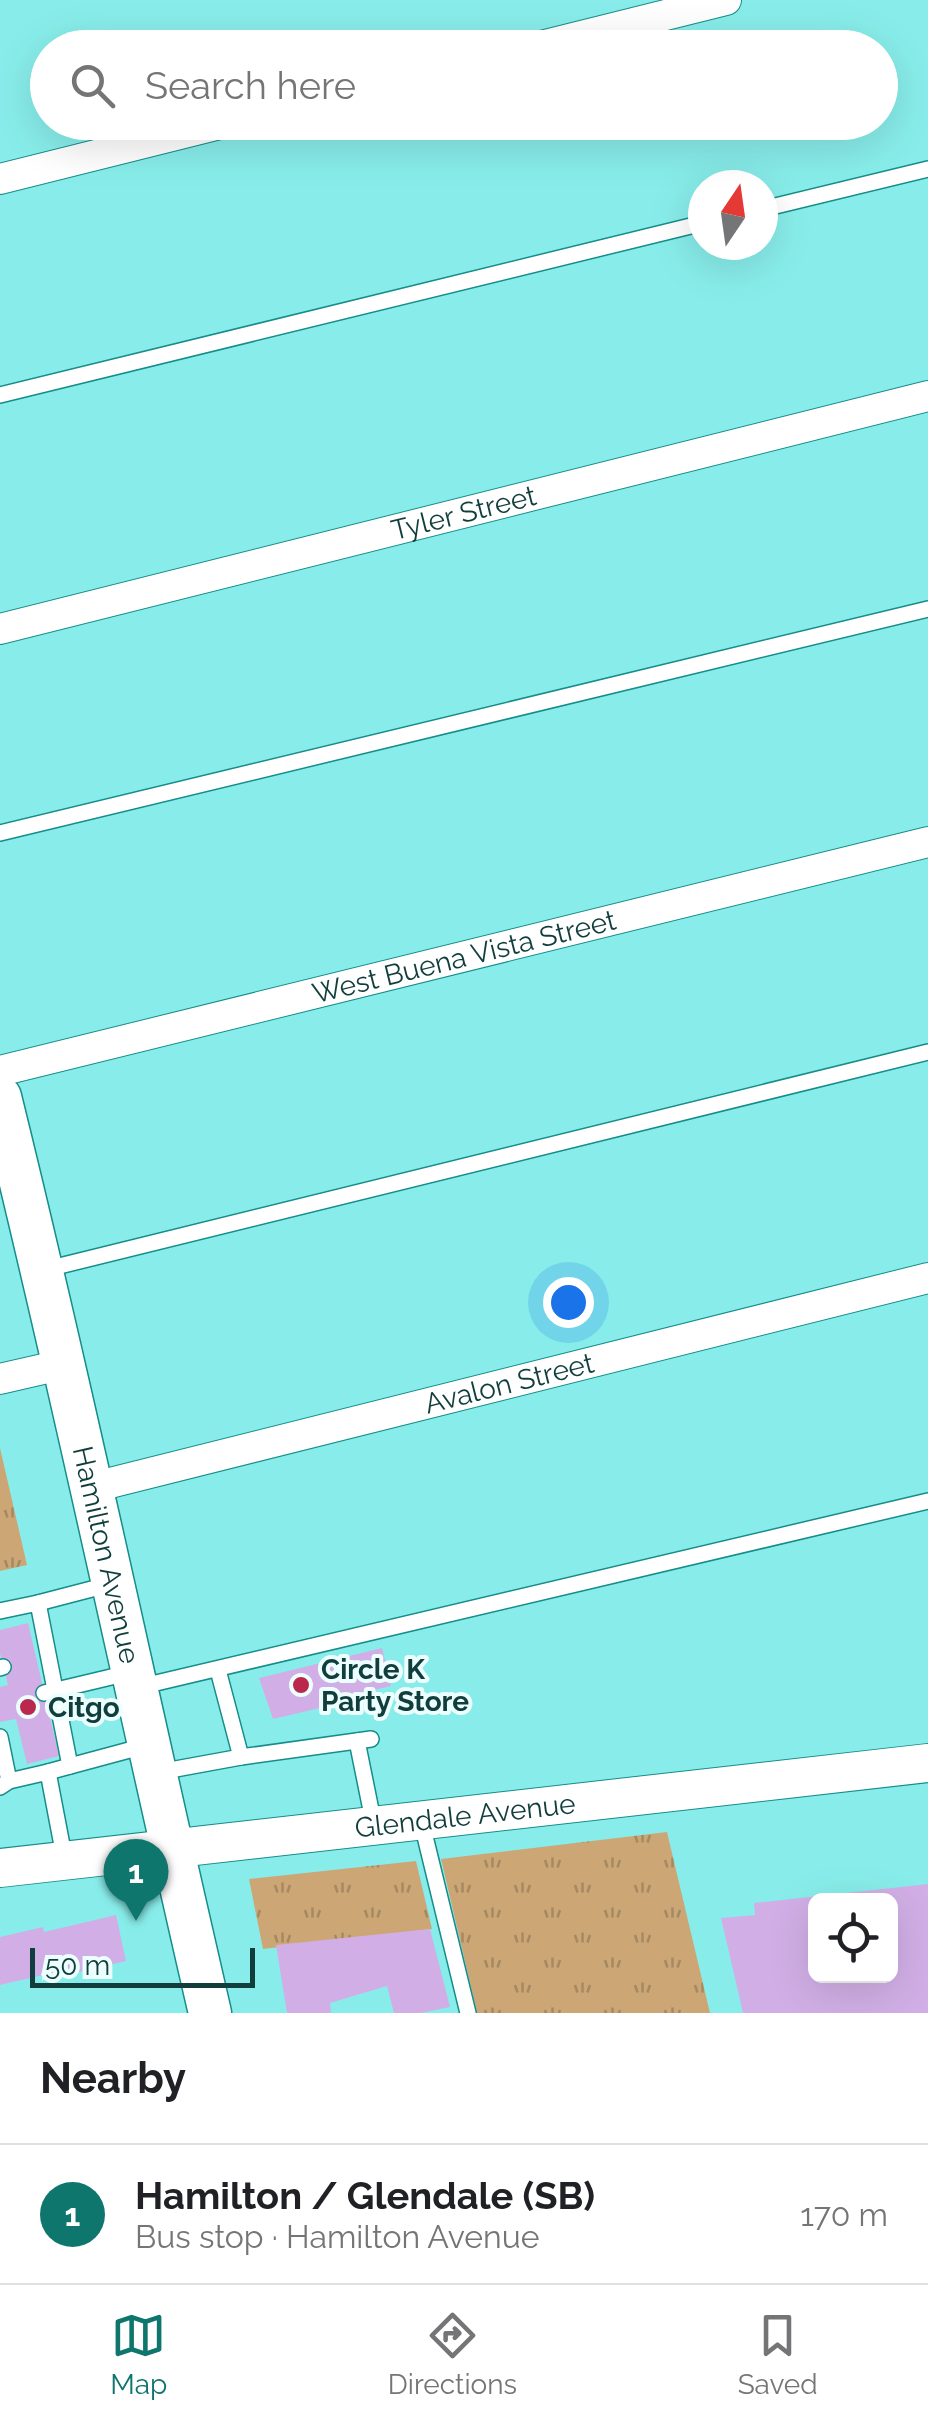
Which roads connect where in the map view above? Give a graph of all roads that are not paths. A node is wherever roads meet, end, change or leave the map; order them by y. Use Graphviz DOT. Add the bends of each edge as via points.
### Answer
graph roads {
  1 [pos="726,0"];
  2 [pos="605,30"];
  3 [pos="155,140"];
  4 [pos="928,168"];
  5 [pos="0,178"];
  6 [pos="778,205"];
  7 [pos="688,228"];
  8 [pos="0,395"];
  9 [pos="928,396"];
  10 [pos="928,609"];
  11 [pos="0,629"];
  12 [pos="0,833"];
  13 [pos="928,842"];
  14 [pos="928,1052"];
  15 [pos="0,1070"];
  16 [pos="0,1097"];
  17 [pos="42,1270"];
  18 [pos="928,1278"];
  19 [pos="66,1364"];
  20 [pos="0,1378"];
  21 [pos="90,1488"];
  22 [pos="928,1501"];
  23 [pos="112,1584"];
  24 [pos="38,1602"];
  25 [pos="0,1612"];
  26 [pos="218,1670"];
  27 [pos="133,1680"];
  28 [pos="50,1692"];
  29 [pos="19,1733"];
  30 [pos="0,1737"];
  31 [pos="241,1757"];
  32 [pos="152,1759"];
  33 [pos="928,1763"];
  34 [pos="70,1766"];
  35 [pos="48,1772"];
  36 [pos="4,1784"];
  37 [pos="421,1820"];
  38 [pos="374,1825"];
  39 [pos="172,1848"];
  40 [pos="65,1860"];
  41 [pos="0,1868"];
  42 [pos="210,2013"];
  43 [pos="468,2013"];
  1 -- 2 [label="street"];
  3 -- 5 [label="street"];
  4 -- 6 [label="lane"];
  7 -- 8 [label="lane"];
  9 -- 11 [label="street, Tyler Street"];
  10 -- 12 [label="lane"];
  13 -- 15 [label="street, West Buena Vista Street"];
  14 -- 17 [label="lane"];
  16 -- 17 [label="main road, Hamilton Avenue"];
  17 -- 19 [label="main road, Hamilton Avenue"];
  18 -- 21 [label="street, Avalon Street"];
  19 -- 20 [label="street"];
  19 -- 21 [label="main road, Hamilton Avenue"];
  21 -- 23 [label="main road, Hamilton Avenue"];
  22 -- 26 [label="lane"];
  23 -- 24 [label="lane"];
  23 -- 27 [label="main road, Hamilton Avenue"];
  24 -- 25 [label="lane"];
  24 -- 28 [label="lane"];
  26 -- 27 [label="lane"];
  26 -- 31 [label="lane"];
  27 -- 28 [label="lane"];
  27 -- 32 [label="main road, Hamilton Avenue"];
  28 -- 34 [label="lane"];
  29 -- 30 [label="lane"];
  30 -- 36 [label="lane"];
  31 -- 32 [label="lane"];
  31 -- 38 [label="lane" via="364,1740"];
  32 -- 34 [label="lane"];
  32 -- 39 [label="main road, Hamilton Avenue"];
  33 -- 37 [label="street, Glendale Avenue"];
  34 -- 35 [label="lane"];
  35 -- 36 [label="lane"];
  35 -- 40 [label="lane"];
  37 -- 38 [label="street, Glendale Avenue"];
  37 -- 43 [label="lane"];
  38 -- 39 [label="street, Glendale Avenue"];
  39 -- 40 [label="street, Glendale Avenue"];
  39 -- 42 [label="main road, Hamilton Avenue"];
  40 -- 41 [label="street, Glendale Avenue"];
}
